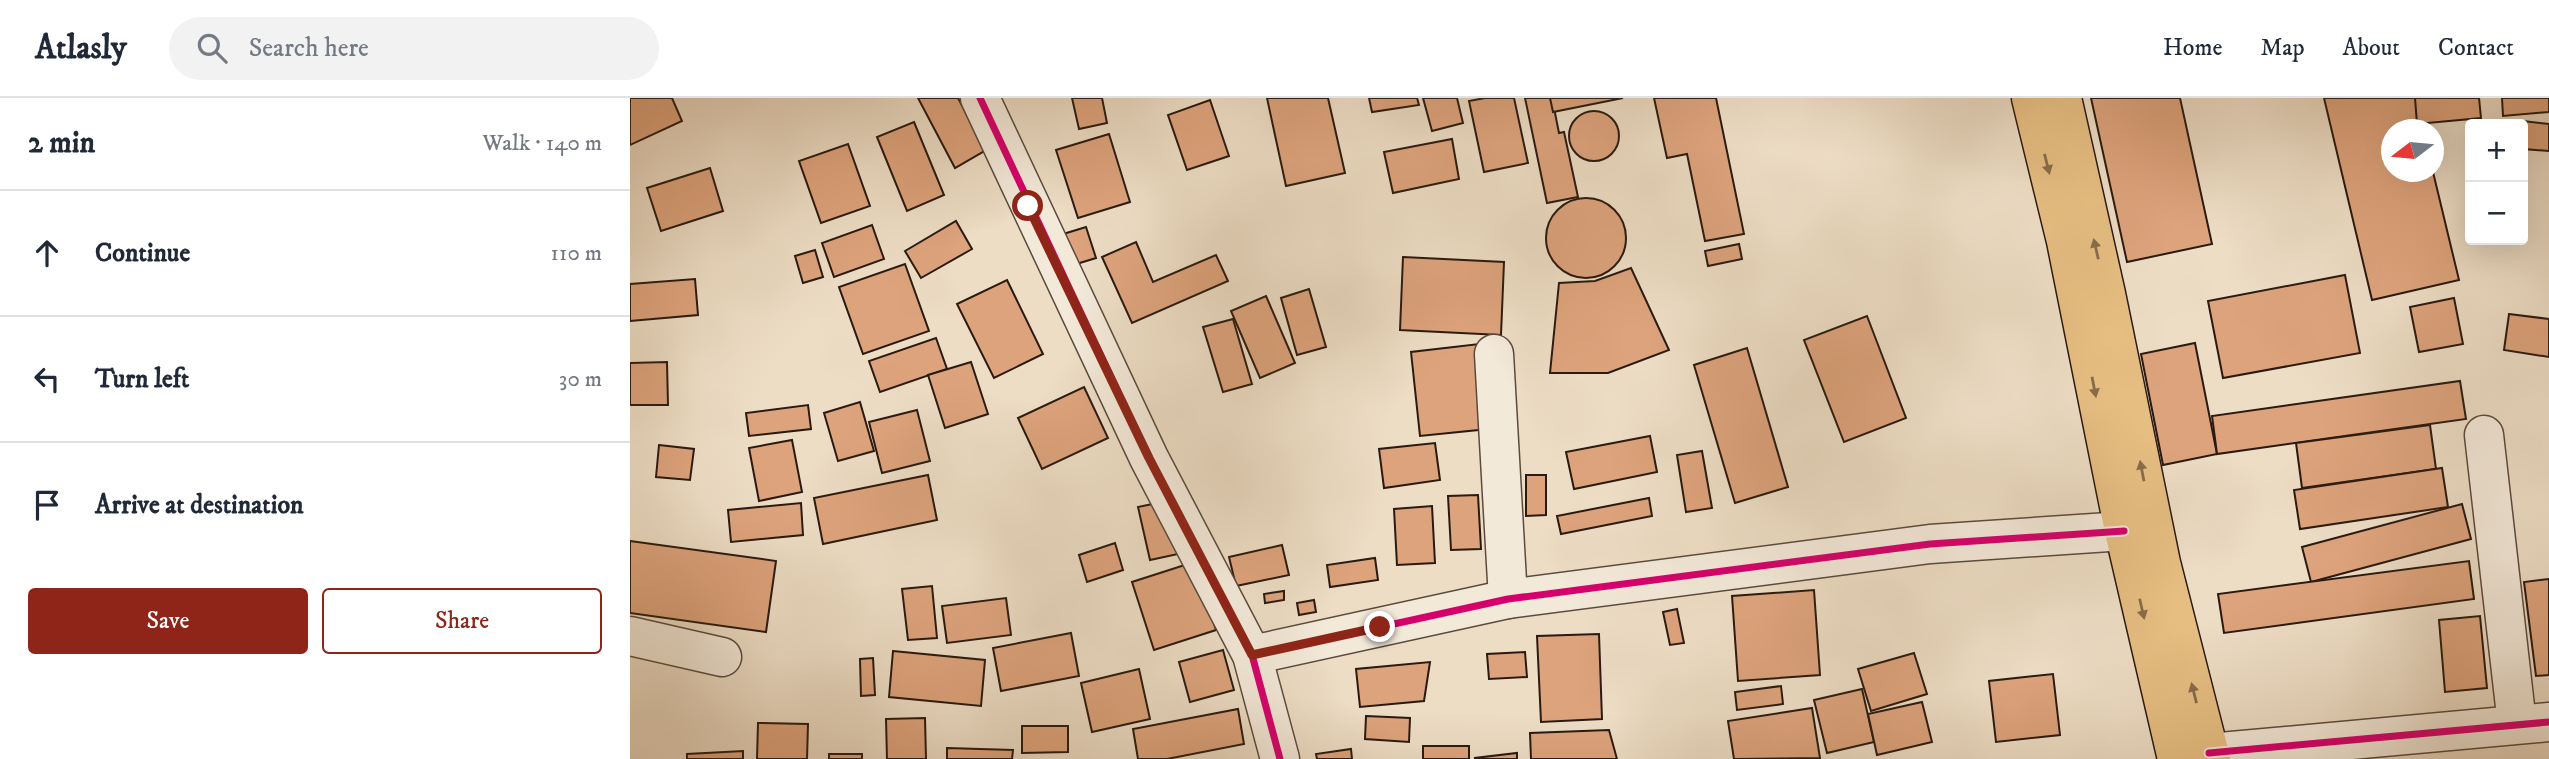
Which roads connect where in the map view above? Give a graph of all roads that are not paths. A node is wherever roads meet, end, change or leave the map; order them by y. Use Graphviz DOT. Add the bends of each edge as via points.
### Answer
graph roads {
  1 [pos="980,98"];
  2 [pos="2031,98"];
  3 [pos="2062,98"];
  4 [pos="1494,354"];
  5 [pos="2484,435"];
  6 [pos="2124,531"];
  7 [pos="1508,599"];
  8 [pos="630,636"];
  9 [pos="1252,655"];
  10 [pos="722,657"];
  11 [pos="2533,723"];
  12 [pos="2199,757"];
  13 [pos="1280,759"];
  1 -- 9 [label="street" via="1149,458"];
  2 -- 6 [label="main road, one-way" via="2066,241"];
  12 -- 3 [label="main road, one-way" via="2104,282"];
  4 -- 7 [label="street"];
  5 -- 11 [label="street"];
  6 -- 7 [label="street" via="1930,544"];
  6 -- 12 [label="main road, one-way"];
  7 -- 9 [label="street"];
  8 -- 10 [label="street"];
  9 -- 13 [label="street"];
  11 -- 12 [label="street"];
}
